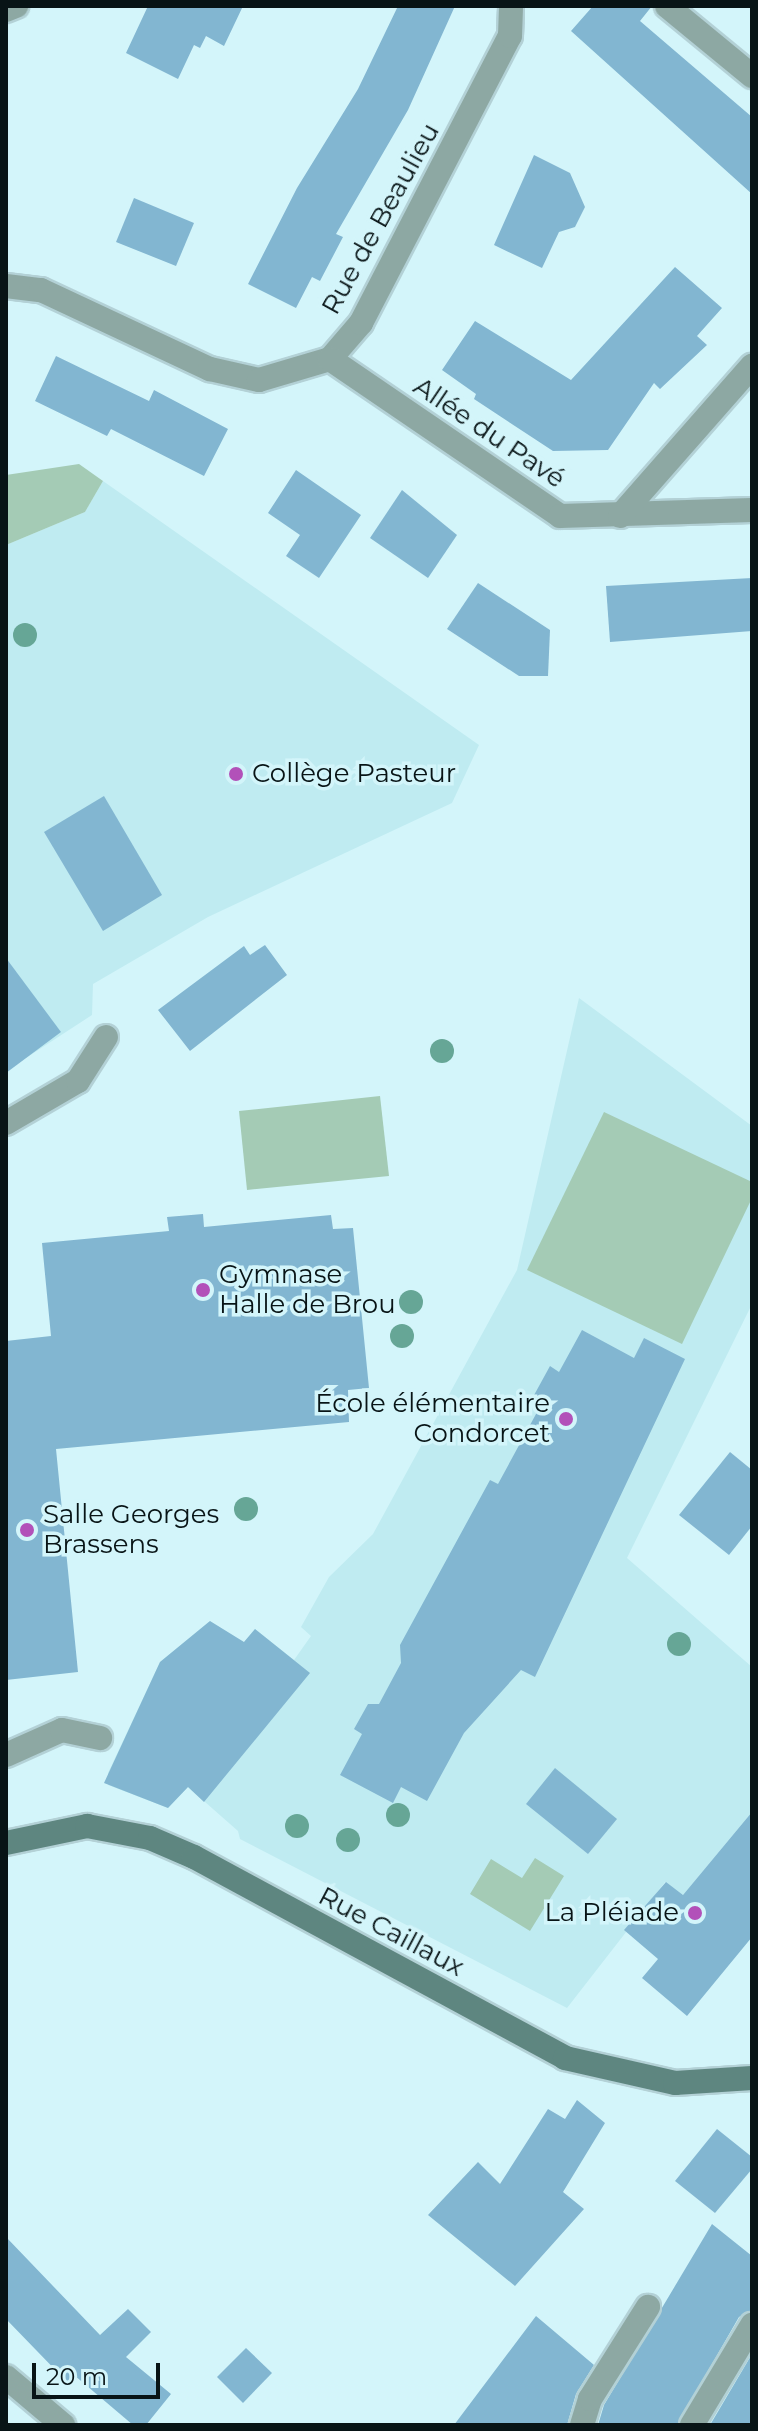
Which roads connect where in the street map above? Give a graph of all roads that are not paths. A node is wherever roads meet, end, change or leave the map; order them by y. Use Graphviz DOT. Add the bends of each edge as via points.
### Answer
graph roads {
  1 [pos="16,6"];
  2 [pos="511,6"];
  3 [pos="667,6"];
  4 [pos="6,10"];
  5 [pos="752,76"];
  6 [pos="6,286"];
  7 [pos="330,359"];
  8 [pos="752,366"];
  9 [pos="752,510"];
  10 [pos="620,516"];
  11 [pos="106,1037"];
  12 [pos="6,1123"];
  13 [pos="100,1738"];
  14 [pos="6,1755"];
  15 [pos="6,1843"];
  16 [pos="752,2078"];
  17 [pos="648,2307"];
  18 [pos="752,2325"];
  19 [pos="6,2377"];
  20 [pos="63,2425"];
  21 [pos="582,2425"];
  22 [pos="692,2425"];
  1 -- 4 [label="street"];
  2 -- 7 [label="street, Rue de Beaulieu" via="510,36 503,50 361,323"];
  3 -- 5 [label="street"];
  6 -- 7 [label="street" via="41,290 210,369 259,380"];
  7 -- 10 [label="street, Allée du Pavé" via="560,516"];
  8 -- 10 [label="street"];
  9 -- 10 [label="street, Allée du Pavé"];
  11 -- 12 [label="street" via="78,1081"];
  13 -- 14 [label="street" via="62,1730"];
  15 -- 16 [label="street, Rue Caillaux" via="87,1826 150,1838 565,2058 675,2083"];
  17 -- 21 [label="street" via="590,2399"];
  18 -- 22 [label="street"];
  19 -- 20 [label="street"];
}
